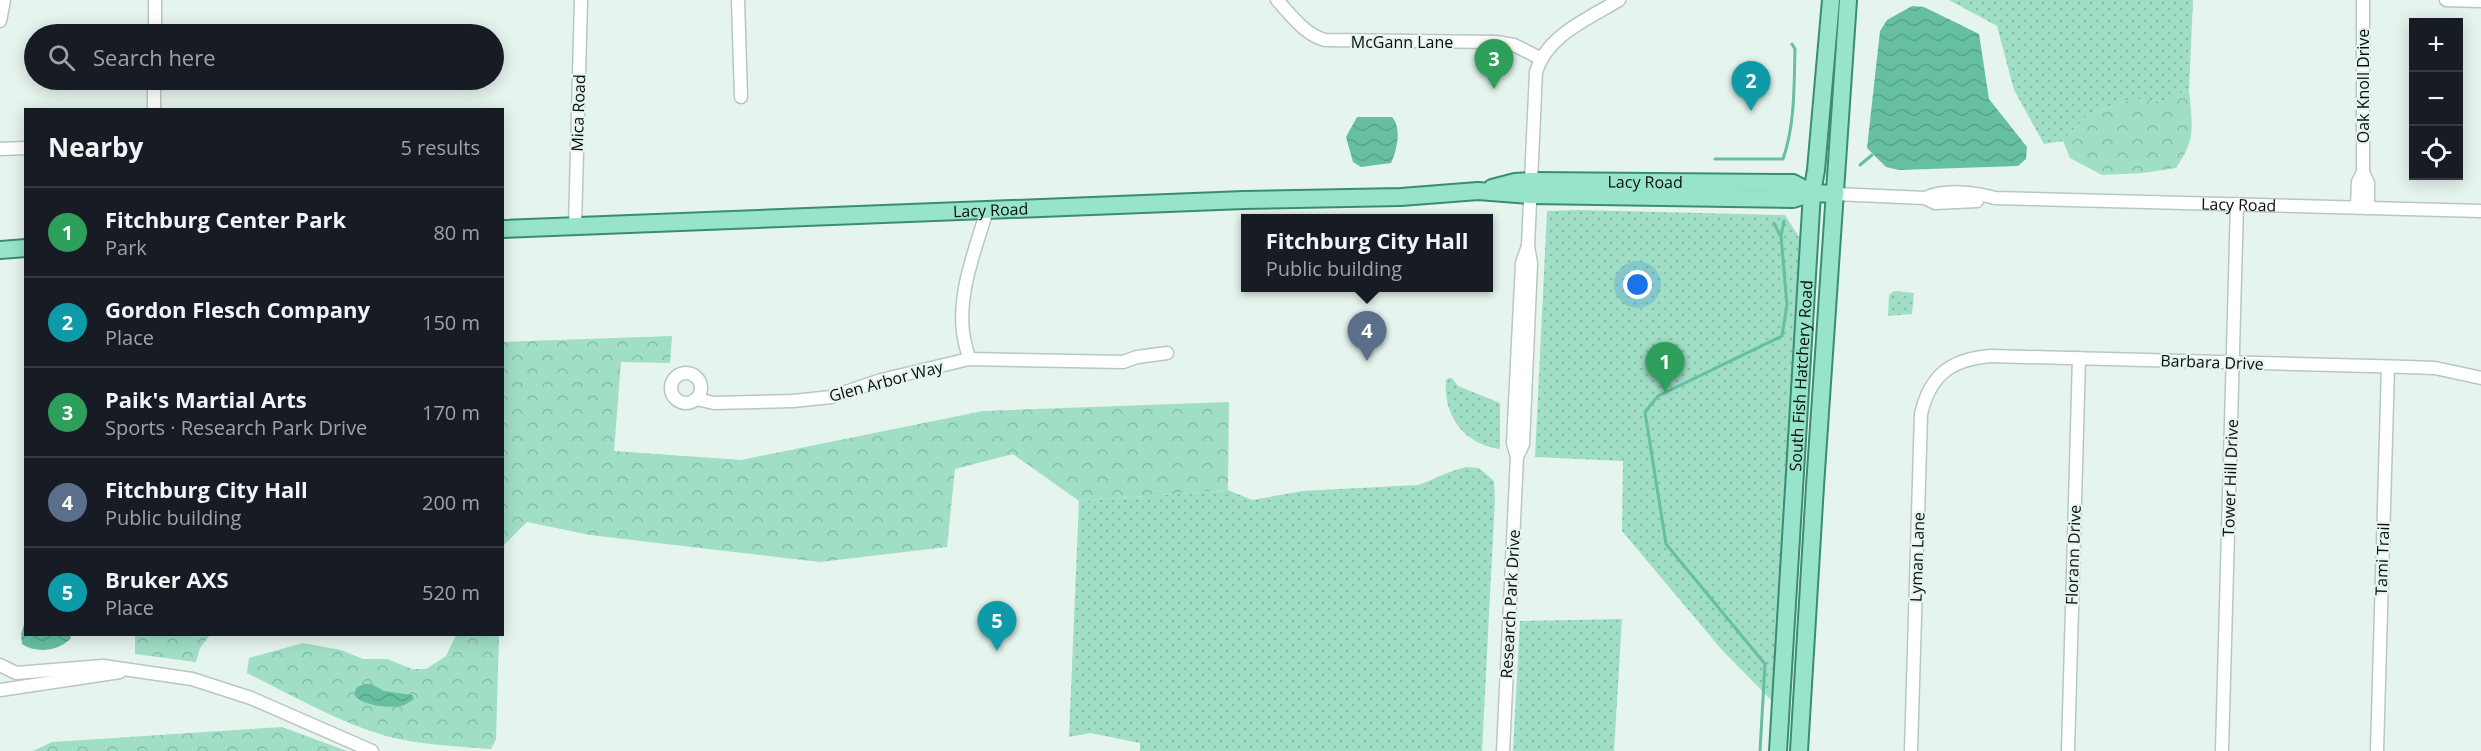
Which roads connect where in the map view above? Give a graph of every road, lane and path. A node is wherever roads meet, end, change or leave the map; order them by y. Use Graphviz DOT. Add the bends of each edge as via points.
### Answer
graph roads {
  1 [pos="4,0"];
  2 [pos="155,0"];
  3 [pos="581,0"];
  4 [pos="738,0"];
  5 [pos="1277,0"];
  6 [pos="1619,0"];
  7 [pos="1831,0"];
  8 [pos="1848,0"];
  9 [pos="2363,0"];
  10 [pos="2446,0"];
  11 [pos="2481,1"];
  12 [pos="1603,4"];
  13 [pos="0,21"];
  14 [pos="155,24"];
  15 [pos="1540,58"];
  16 [pos="154,90"];
  17 [pos="741,97"];
  18 [pos="154,108"];
  19 [pos="24,148"];
  20 [pos="0,149"];
  21 [pos="1531,188"];
  22 [pos="1812,193"];
  23 [pos="1835,194"];
  24 [pos="2237,204"];
  25 [pos="2363,207"];
  26 [pos="987,210"];
  27 [pos="2481,211"];
  28 [pos="575,225"];
  29 [pos="504,229"];
  30 [pos="24,248"];
  31 [pos="1,249"];
  32 [pos="1167,353"];
  33 [pos="2079,358"];
  34 [pos="969,359"];
  35 [pos="2233,363"];
  36 [pos="2388,368"];
  37 [pos="1946,370"];
  38 [pos="2481,378"];
  39 [pos="696,399"];
  40 [pos="0,665"];
  41 [pos="123,671"];
  42 [pos="0,690"];
  43 [pos="372,751"];
  44 [pos="1503,751"];
  45 [pos="1778,751"];
  46 [pos="1799,751"];
  47 [pos="1911,751"];
  48 [pos="2068,751"];
  49 [pos="2222,751"];
  50 [pos="2377,751"];
  1 -- 13 [label="street"];
  2 -- 14 [label="street"];
  3 -- 28 [label="street, Mica Road"];
  4 -- 17 [label="street"];
  5 -- 15 [label="street, McGann Lane" via="1314,37 1325,40 1496,42 1514,45"];
  6 -- 12 [label="street"];
  7 -- 22 [label="main road, South Fish Hatchery Road"];
  8 -- 23 [label="main road, South Fish Hatchery Road"];
  9 -- 25 [label="street, Oak Knoll Drive" via="2363,172 2358,183"];
  10 -- 11 [label="street"];
  12 -- 15 [label="street" via="1561,35"];
  15 -- 21 [label="street, Research Park Drive" via="1534,83"];
  16 -- 18 [label="street"];
  19 -- 20 [label="street"];
  21 -- 22 [label="main road, Lacy Road" via="1793,183"];
  21 -- 26 [label="main road, Lacy Road" via="1401,197"];
  21 -- 44 [label="street, Research Park Drive" via="1519,318 1513,443 1517,457"];
  22 -- 23 [label="main road, Lacy Road"];
  22 -- 45 [label="main road, South Fish Hatchery Road"];
  23 -- 24 [label="street, Lacy Road" via="1925,198 1951,193 1995,198"];
  23 -- 46 [label="main road, South Fish Hatchery Road"];
  24 -- 25 [label="street, Lacy Road"];
  24 -- 35 [label="street, Tower Hill Drive"];
  25 -- 27 [label="street, Lacy Road"];
  26 -- 28 [label="main road, Lacy Road"];
  26 -- 34 [label="street" via="963,307"];
  28 -- 29 [label="main road, Lacy Road"];
  30 -- 31 [label="main road"];
  32 -- 34 [label="street, Glen Arbor Way" via="1123,362"];
  33 -- 35 [label="street, Barbara Drive"];
  33 -- 37 [label="street, Barbara Drive" via="1978,357"];
  33 -- 48 [label="street, Florann Drive"];
  34 -- 39 [label="street, Glen Arbor Way" via="881,380 831,397 714,403"];
  35 -- 36 [label="street, Barbara Drive"];
  35 -- 49 [label="street, Tower Hill Drive"];
  36 -- 38 [label="street, Barbara Drive" via="2435,368"];
  36 -- 50 [label="street, Tami Trail"];
  37 -- 47 [label="street, Lyman Lane" via="1931,388 1921,414"];
  40 -- 41 [label="street" via="16,673 103,666"];
  41 -- 42 [label="street"];
  41 -- 43 [label="street" via="170,675 216,686"];
}
